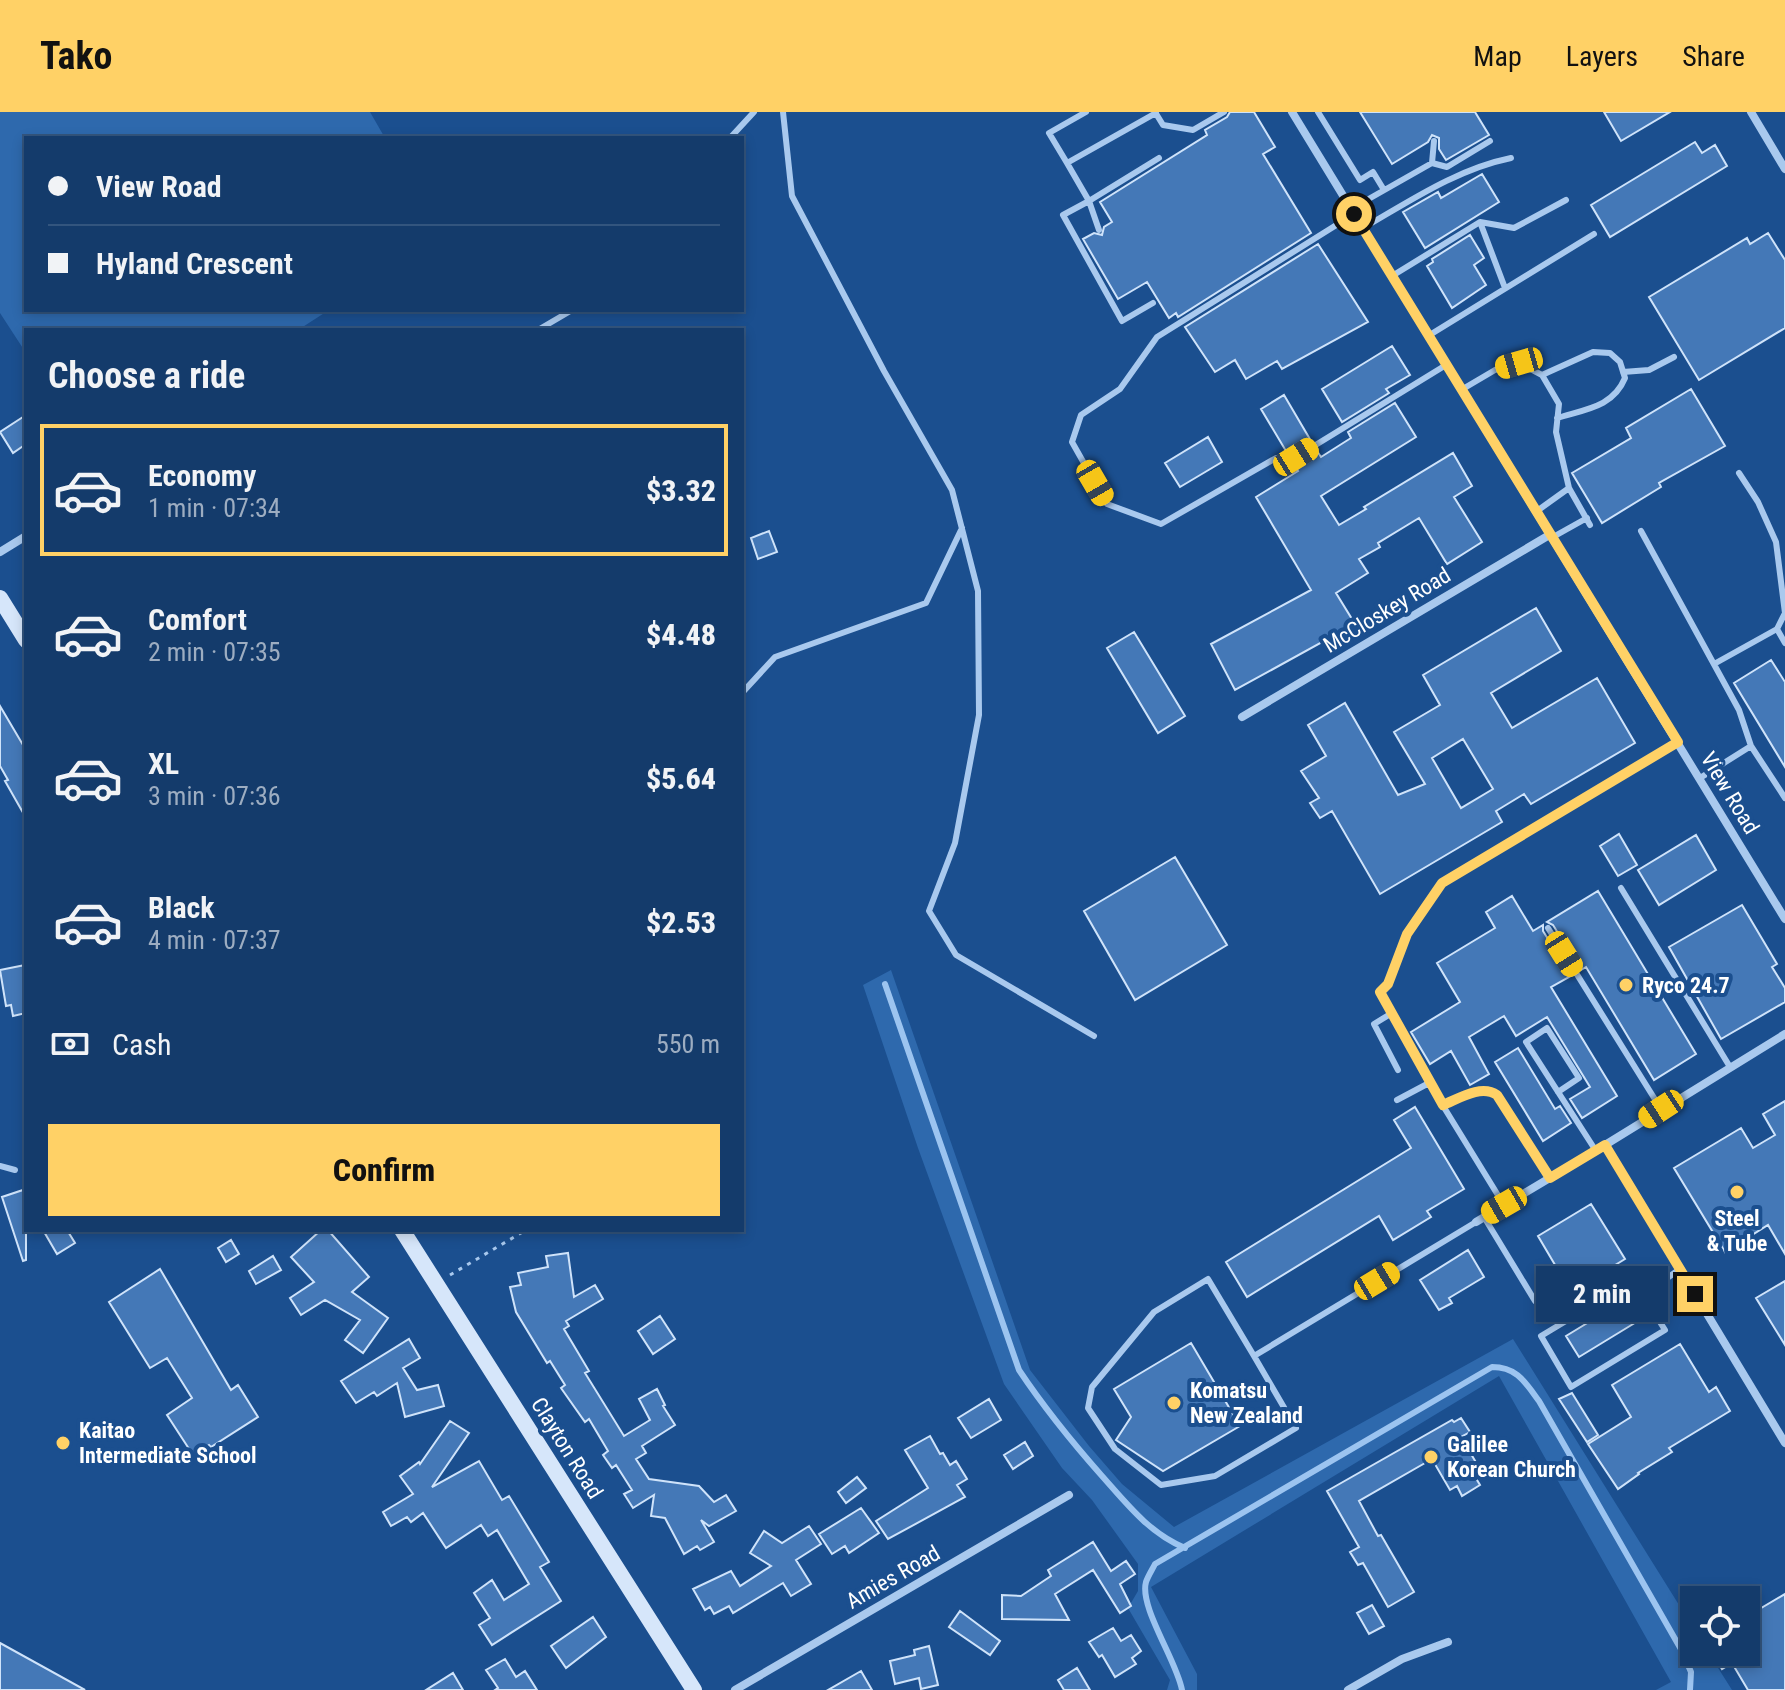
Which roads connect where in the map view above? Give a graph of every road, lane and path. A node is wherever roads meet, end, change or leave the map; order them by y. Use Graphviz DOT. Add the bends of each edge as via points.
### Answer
graph roads {
  1 [pos="754,112"];
  2 [pos="783,112"];
  3 [pos="1086,112"];
  4 [pos="1155,112"];
  5 [pos="1224,112"];
  6 [pos="1305,112"];
  7 [pos="1318,112"];
  8 [pos="1751,112"];
  9 [pos="1294,115"];
  10 [pos="732,136"];
  11 [pos="1434,141"];
  12 [pos="1490,141"];
  13 [pos="1159,158"];
  14 [pos="1511,158"];
  15 [pos="1067,163"];
  16 [pos="1432,163"];
  17 [pos="1785,169"];
  18 [pos="1384,190"];
  19 [pos="1566,200"];
  20 [pos="1089,201"];
  21 [pos="1352,211"];
  22 [pos="1480,222"];
  23 [pos="1363,228"];
  24 [pos="1099,230"];
  25 [pos="1594,234"];
  26 [pos="1392,276"];
  27 [pos="1505,288"];
  28 [pos="1153,303"];
  29 [pos="569,312"];
  30 [pos="541,328"];
  31 [pos="1428,336"];
  32 [pos="1674,357"];
  33 [pos="1446,365"];
  34 [pos="1623,372"];
  35 [pos="1542,375"];
  36 [pos="1461,390"];
  37 [pos="1557,418"];
  38 [pos="1739,473"];
  39 [pos="1569,488"];
  40 [pos="1537,511"];
  41 [pos="962,528"];
  42 [pos="1641,531"];
  43 [pos="1552,535"];
  44 [pos="24,537"];
  45 [pos="0,552"];
  46 [pos="0,598"];
  47 [pos="1777,629"];
  48 [pos="24,637"];
  49 [pos="1785,643"];
  50 [pos="1714,664"];
  51 [pos="744,691"];
  52 [pos="1242,717"];
  53 [pos="1678,742"];
  54 [pos="1751,746"];
  55 [pos="1700,778"];
  56 [pos="1785,798"];
  57 [pos="1621,888"];
  58 [pos="1785,919"];
  59 [pos="1548,928"];
  60 [pos="1407,934"];
  61 [pos="1392,1013"];
  62 [pos="1785,1034"];
  63 [pos="1094,1036"];
  64 [pos="1730,1067"];
  65 [pos="1398,1070"];
  66 [pos="1429,1083"];
  67 [pos="1558,1092"];
  68 [pos="1397,1100"];
  69 [pos="1443,1105"];
  70 [pos="1661,1109"];
  71 [pos="1605,1145"];
  72 [pos="1596,1151"];
  73 [pos="0,1166"];
  74 [pos="15,1170"];
  75 [pos="1550,1178"];
  76 [pos="1504,1205"];
  77 [pos="1480,1219"];
  78 [pos="403,1232"];
  79 [pos="523,1232"];
  80 [pos="1680,1269"];
  81 [pos="436,1283"];
  82 [pos="1643,1295"];
  83 [pos="1535,1301"];
  84 [pos="1254,1356"];
  85 [pos="1785,1443"];
  86 [pos="1069,1495"];
  87 [pos="1448,1642"];
  88 [pos="694,1690"];
  89 [pos="735,1690"];
  90 [pos="1348,1690"];
  1 -- 10 [label="lane"];
  2 -- 41 [label="lane" via="792,196 952,490"];
  3 -- 15 [label="lane" via="1049,133"];
  4 -- 5 [label="lane" via="1163,125 1193,130"];
  4 -- 15 [label="lane"];
  6 -- 9 [label="lane"];
  7 -- 18 [label="lane" via="1360,180 1373,172"];
  8 -- 17 [label="street"];
  9 -- 21 [label="street, View Road"];
  11 -- 16 [label="lane"];
  12 -- 16 [label="lane" via="1447,167"];
  13 -- 20 [label="lane"];
  14 -- 23 [label="lane" via="1483,164"];
  15 -- 20 [label="lane"];
  16 -- 18 [label="lane"];
  18 -- 21 [label="lane"];
  19 -- 22 [label="lane" via="1514,228"];
  20 -- 24 [label="lane"];
  20 -- 28 [label="lane" via="1063,215 1122,321"];
  21 -- 23 [label="street, View Road"];
  21 -- 33 [label="lane" via="1157,337 1120,389 1081,415 1072,442 1107,504 1161,524 1276,458 1296,457"];
  22 -- 26 [label="lane"];
  22 -- 27 [label="lane"];
  23 -- 26 [label="street, View Road"];
  25 -- 27 [label="lane"];
  26 -- 31 [label="street, View Road"];
  27 -- 31 [label="lane"];
  29 -- 30 [label="lane"];
  31 -- 33 [label="street, View Road"];
  32 -- 34 [label="lane" via="1649,370"];
  33 -- 36 [label="street, View Road"];
  34 -- 35 [label="lane" via="1610,353 1593,352"];
  34 -- 37 [label="lane" via="1619,393 1611,400"];
  35 -- 36 [label="lane" via="1519,363"];
  35 -- 37 [label="lane" via="1559,404"];
  36 -- 40 [label="street, View Road"];
  37 -- 39 [label="lane"];
  38 -- 47 [label="lane" via="1776,542 1785,613"];
  39 -- 40 [label="lane"];
  39 -- 43 [label="lane" via="1588,521"];
  40 -- 43 [label="street, View Road"];
  41 -- 51 [label="lane" via="926,603 775,657"];
  41 -- 63 [label="lane" via="978,591 979,715 955,843 929,911 956,955"];
  42 -- 50 [label="lane"];
  43 -- 52 [label="street, McCloskey Road"];
  43 -- 53 [label="street, View Road"];
  44 -- 45 [label="street"];
  46 -- 48 [label="main road"];
  47 -- 49 [label="lane"];
  47 -- 50 [label="lane"];
  50 -- 54 [label="lane"];
  53 -- 55 [label="street, View Road"];
  53 -- 60 [label="street" via="1442,883"];
  54 -- 55 [label="lane"];
  54 -- 56 [label="lane"];
  55 -- 58 [label="street, View Road"];
  57 -- 64 [label="lane"];
  59 -- 70 [label="lane"];
  60 -- 61 [label="lane" via="1380,992"];
  61 -- 65 [label="lane" via="1374,1024"];
  61 -- 66 [label="lane"];
  62 -- 64 [label="street"];
  64 -- 70 [label="street"];
  66 -- 68 [label="lane"];
  66 -- 69 [label="lane"];
  67 -- 67 [label="lane" via="1526,1042 1547,1028 1579,1078"];
  67 -- 72 [label="lane"];
  69 -- 75 [label="lane" via="1490,1090"];
  69 -- 76 [label="lane"];
  70 -- 71 [label="street"];
  71 -- 72 [label="street"];
  71 -- 80 [label="street"];
  72 -- 75 [label="street"];
  73 -- 74 [label="lane"];
  75 -- 76 [label="street"];
  76 -- 77 [label="street"];
  77 -- 83 [label="lane"];
  77 -- 84 [label="lane"];
  78 -- 81 [label="main road, Clayton Road"];
  79 -- 81 [label="path"];
  80 -- 82 [label="lane"];
  80 -- 85 [label="street"];
  81 -- 88 [label="main road, Clayton Road"];
  82 -- 82 [label="lane" via="1634,1280 1541,1336 1571,1387 1665,1330"];
  84 -- 84 [label="lane" via="1296,1428 1215,1476 1161,1485 1115,1449 1088,1408 1092,1387 1154,1312 1208,1279"];
  86 -- 89 [label="street, Amies Road"];
  87 -- 90 [label="street" via="1402,1659"];
}
